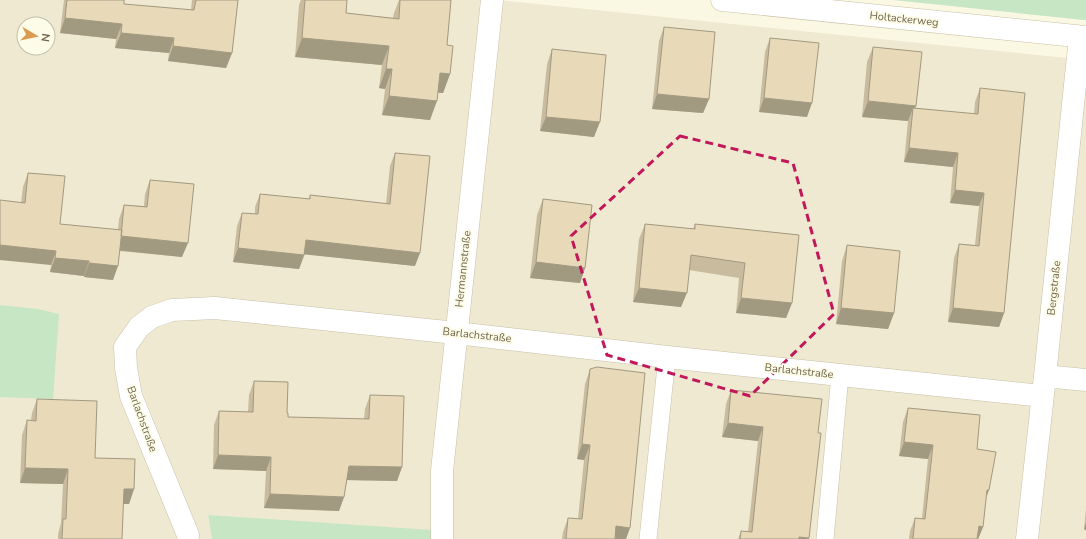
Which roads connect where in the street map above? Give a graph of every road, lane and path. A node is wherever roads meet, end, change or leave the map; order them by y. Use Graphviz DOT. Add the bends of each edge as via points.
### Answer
graph roads {
  1 [pos="492,0"];
  2 [pos="722,0"];
  3 [pos="1083,37"];
  4 [pos="456,332"];
  5 [pos="668,357"];
  6 [pos="840,375"];
  7 [pos="1086,380"];
  8 [pos="1044,386"];
  9 [pos="188,535"];
  10 [pos="442,539"];
  11 [pos="648,539"];
  12 [pos="824,539"];
  13 [pos="1027,539"];
  1 -- 4 [label="street, Hermannstraße"];
  2 -- 3 [label="street, Holtackerweg"];
  3 -- 8 [label="street, Bergstraße"];
  4 -- 5 [label="street, Barlachstraße"];
  4 -- 9 [label="street, Barlachstraße" via="215,308 172,310 152,317 139,327 125,347 126,368 131,396"];
  4 -- 10 [label="street, Hermannstraße" via="442,471"];
  5 -- 6 [label="street, Barlachstraße"];
  5 -- 11 [label="lane"];
  6 -- 8 [label="street, Barlachstraße"];
  6 -- 12 [label="lane"];
  7 -- 8 [label="street, Barlachstraße"];
  8 -- 13 [label="street, Bergstraße"];
}
